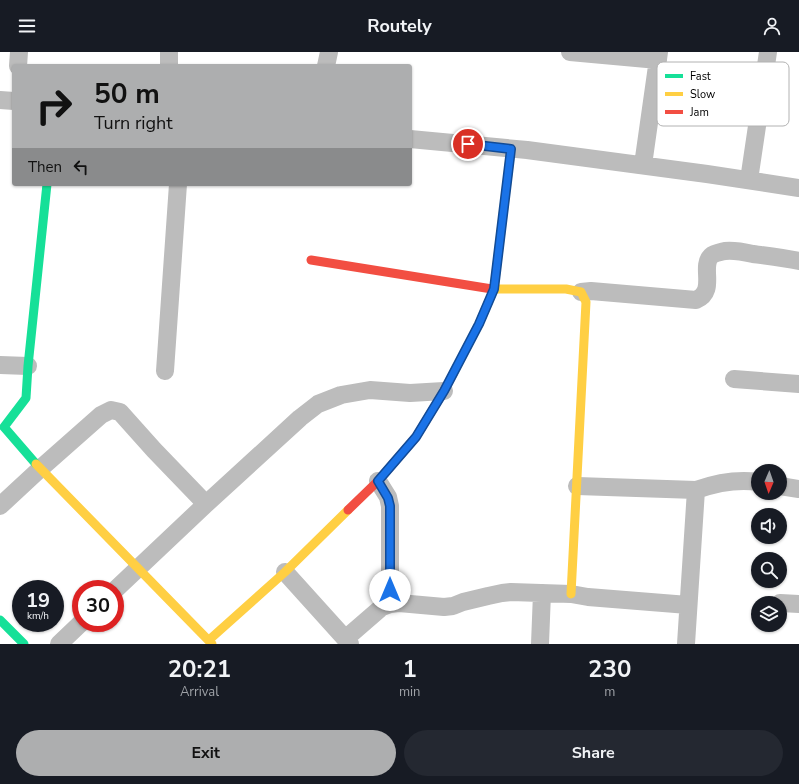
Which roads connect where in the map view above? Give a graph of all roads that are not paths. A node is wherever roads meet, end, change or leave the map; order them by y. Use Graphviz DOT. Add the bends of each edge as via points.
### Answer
graph roads {
  1 [pos="19,52"];
  2 [pos="169,52"];
  3 [pos="329,52"];
  4 [pos="570,52"];
  5 [pos="768,52"];
  6 [pos="658,56"];
  7 [pos="767,62"];
  8 [pos="657,63"];
  9 [pos="18,64"];
  10 [pos="169,64"];
  11 [pos="326,64"];
  12 [pos="0,100"];
  13 [pos="12,102"];
  14 [pos="757,126"];
  15 [pos="412,139"];
  16 [pos="511,149"];
  17 [pos="643,165"];
  18 [pos="749,180"];
  19 [pos="47,186"];
  20 [pos="178,186"];
  21 [pos="799,188"];
  22 [pos="311,260"];
  23 [pos="799,261"];
  24 [pos="494,289"];
  25 [pos="581,292"];
  26 [pos="0,365"];
  27 [pos="28,366"];
  28 [pos="165,371"];
  29 [pos="734,378"];
  30 [pos="799,384"];
  31 [pos="444,391"];
  32 [pos="41,468"];
  33 [pos="378,481"];
  34 [pos="751,481"];
  35 [pos="577,486"];
  36 [pos="787,487"];
  37 [pos="799,489"];
  38 [pos="696,490"];
  39 [pos="206,504"];
  40 [pos="0,506"];
  41 [pos="138,568"];
  42 [pos="285,572"];
  43 [pos="124,581"];
  44 [pos="542,593"];
  45 [pos="571,594"];
  46 [pos="787,603"];
  47 [pos="390,604"];
  48 [pos="799,604"];
  49 [pos="688,605"];
  50 [pos="0,620"];
  51 [pos="72,632"];
  52 [pos="210,642"];
  53 [pos="347,642"];
  54 [pos="24,644"];
  55 [pos="59,644"];
  56 [pos="540,644"];
  57 [pos="686,644"];
  1 -- 9 [label="street"];
  2 -- 10 [label="street"];
  3 -- 11 [label="street"];
  4 -- 6 [label="street"];
  5 -- 7 [label="street"];
  8 -- 17 [label="street"];
  12 -- 13 [label="street"];
  14 -- 18 [label="street"];
  15 -- 16 [label="street"];
  16 -- 17 [label="street"];
  16 -- 24 [label="main road"];
  17 -- 18 [label="street"];
  18 -- 21 [label="street"];
  19 -- 27 [label="main road"];
  20 -- 28 [label="street"];
  22 -- 24 [label="main road"];
  23 -- 25 [label="street" via="737,251 718,252 711,256 708,262 704,295 696,300"];
  24 -- 25 [label="main road" via="566,288"];
  24 -- 31 [label="main road"];
  25 -- 35 [label="main road" via="586,302 586,310"];
  26 -- 27 [label="street"];
  27 -- 32 [label="main road" via="26,398 4,427"];
  29 -- 30 [label="street"];
  31 -- 33 [label="main road" via="416,437"];
  31 -- 39 [label="street" via="410,393 370,390 341,395 318,404"];
  32 -- 39 [label="street" via="101,415 111,410 116,411 120,412"];
  32 -- 40 [label="street"];
  32 -- 41 [label="main road"];
  33 -- 42 [label="main road"];
  33 -- 47 [label="street" via="390,506"];
  34 -- 38 [label="street" via="721,483"];
  35 -- 38 [label="street"];
  35 -- 45 [label="main road"];
  36 -- 37 [label="street"];
  38 -- 49 [label="street"];
  39 -- 41 [label="street"];
  41 -- 43 [label="street"];
  41 -- 52 [label="main road"];
  42 -- 52 [label="main road"];
  42 -- 53 [label="street"];
  44 -- 45 [label="street"];
  44 -- 47 [label="street" via="502,593 444,607"];
  44 -- 56 [label="street"];
  45 -- 49 [label="street"];
  46 -- 48 [label="street"];
  47 -- 53 [label="street" via="382,607"];
  49 -- 57 [label="street"];
  50 -- 54 [label="main road"];
  51 -- 55 [label="street"];
}
